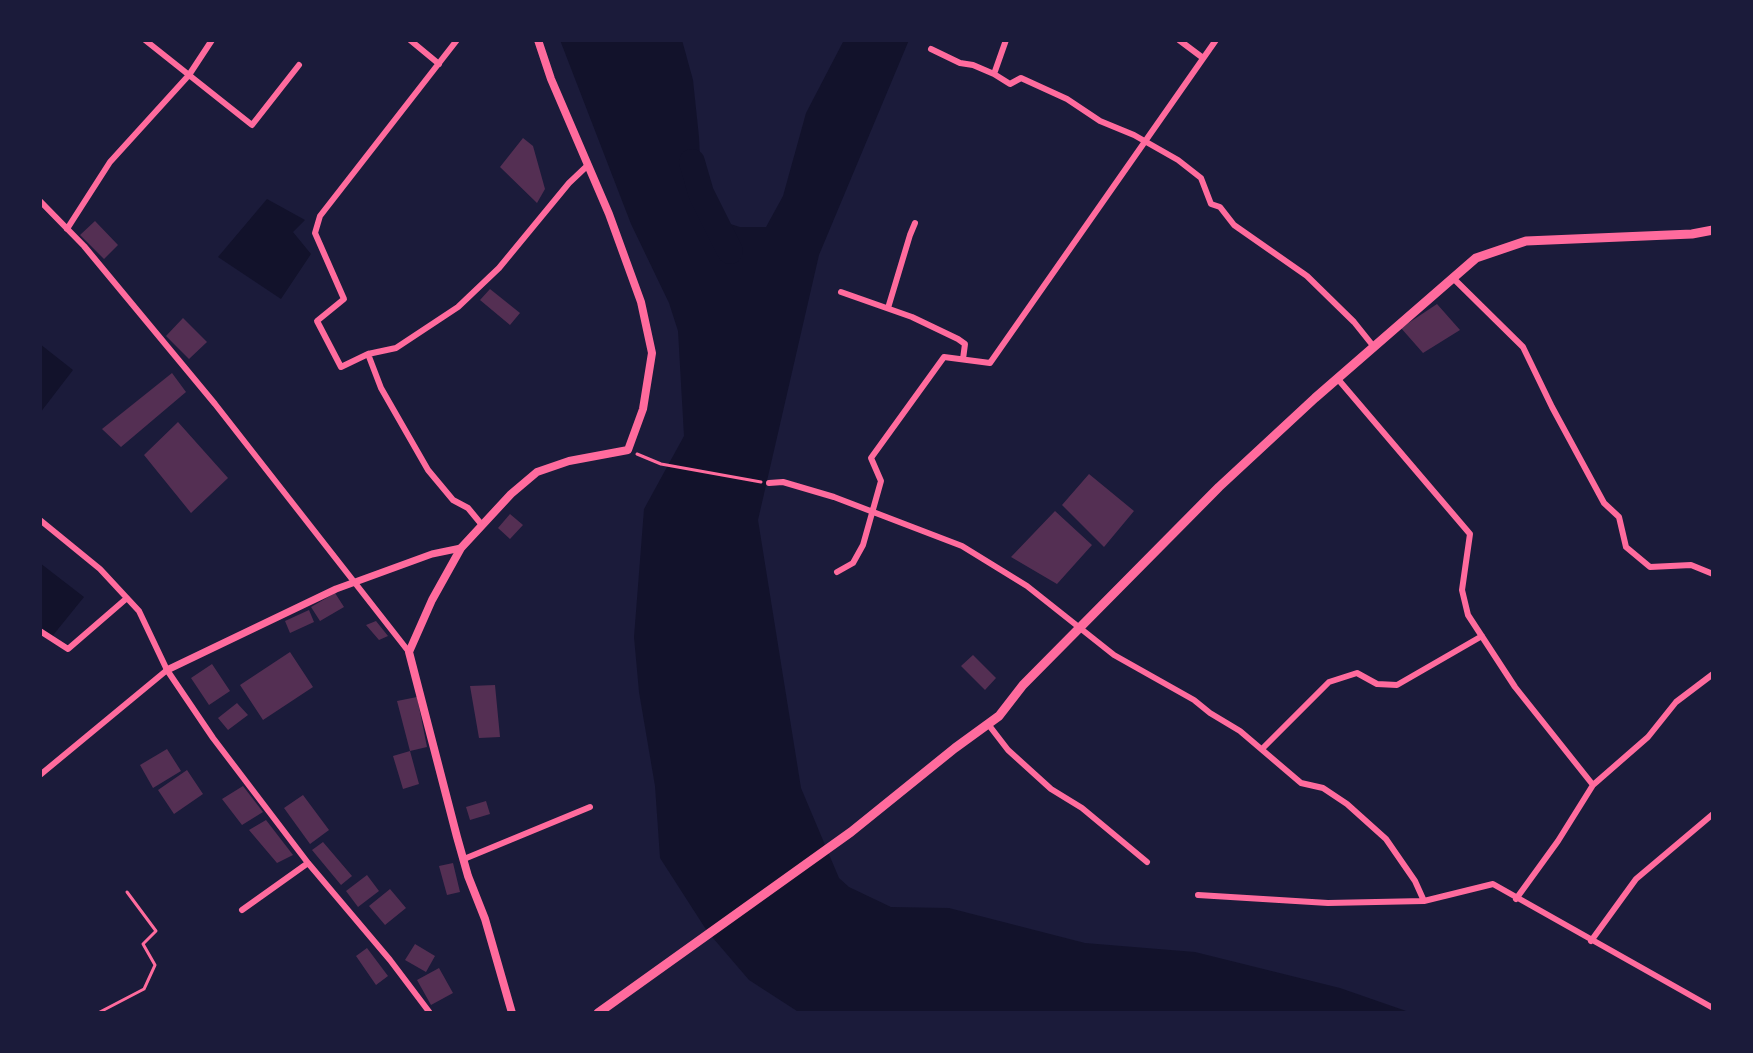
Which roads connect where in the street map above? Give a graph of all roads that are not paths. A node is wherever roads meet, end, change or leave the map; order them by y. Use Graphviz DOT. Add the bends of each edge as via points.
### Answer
graph roads {
  1 [pos="145,40"];
  2 [pos="212,40"];
  3 [pos="410,40"];
  4 [pos="457,40"];
  5 [pos="538,40"];
  6 [pos="1006,40"];
  7 [pos="1179,40"];
  8 [pos="1216,40"];
  9 [pos="931,49"];
  10 [pos="1203,58"];
  11 [pos="439,64"];
  12 [pos="299,65"];
  13 [pos="994,74"];
  14 [pos="189,75"];
  15 [pos="1145,141"];
  16 [pos="588,165"];
  17 [pos="40,201"];
  18 [pos="915,223"];
  19 [pos="67,229"];
  20 [pos="1713,230"];
  21 [pos="1453,278"];
  22 [pos="841,292"];
  23 [pos="888,308"];
  24 [pos="1374,347"];
  25 [pos="368,354"];
  26 [pos="963,359"];
  27 [pos="1337,378"];
  28 [pos="769,483"];
  29 [pos="872,513"];
  30 [pos="40,520"];
  31 [pos="482,525"];
  32 [pos="461,548"];
  33 [pos="837,572"];
  34 [pos="1713,574"];
  35 [pos="357,583"];
  36 [pos="127,598"];
  37 [pos="1081,626"];
  38 [pos="40,631"];
  39 [pos="1482,636"];
  40 [pos="409,652"];
  41 [pos="167,670"];
  42 [pos="1713,674"];
  43 [pos="988,724"];
  44 [pos="1262,749"];
  45 [pos="40,775"];
  46 [pos="1593,785"];
  47 [pos="590,807"];
  48 [pos="1713,814"];
  49 [pos="464,859"];
  50 [pos="1147,862"];
  51 [pos="308,863"];
  52 [pos="127,892"];
  53 [pos="1198,895"];
  54 [pos="1516,899"];
  55 [pos="1424,901"];
  56 [pos="242,910"];
  57 [pos="1591,941"];
  58 [pos="1713,1008"];
  59 [pos="98,1013"];
  60 [pos="430,1013"];
  61 [pos="512,1013"];
  62 [pos="598,1013"];
  1 -- 14 [label="street"];
  2 -- 14 [label="street"];
  3 -- 11 [label="street"];
  4 -- 11 [label="street"];
  5 -- 16 [label="main road"];
  6 -- 13 [label="street"];
  7 -- 10 [label="street"];
  8 -- 10 [label="street"];
  9 -- 13 [label="street"];
  10 -- 15 [label="street"];
  11 -- 25 [label="street" via="320,216 315,233 344,299 317,321 341,367"];
  12 -- 14 [label="street" via="252,125"];
  13 -- 15 [label="street" via="1010,84 1021,78"];
  14 -- 19 [label="street" via="110,162"];
  15 -- 24 [label="street" via="1201,178 1211,204 1307,276"];
  15 -- 26 [label="street" via="990,363"];
  16 -- 25 [label="street" via="458,307 396,348"];
  16 -- 31 [label="main road" via="641,302 652,353 643,409 628,450 537,472"];
  17 -- 19 [label="street"];
  18 -- 23 [label="street"];
  19 -- 35 [label="street"];
  20 -- 21 [label="main road" via="1526,241 1476,258"];
  21 -- 24 [label="main road"];
  21 -- 34 [label="street" via="1523,347 1604,503 1619,517 1626,547 1650,567 1691,565"];
  22 -- 23 [label="street"];
  23 -- 26 [label="street" via="958,339 965,344"];
  24 -- 27 [label="main road"];
  25 -- 31 [label="street" via="381,388 428,470"];
  26 -- 29 [label="street" via="944,357 871,458 881,481"];
  27 -- 37 [label="main road"];
  27 -- 39 [label="street" via="1470,534 1462,590 1468,615"];
  28 -- 29 [label="street" via="783,482"];
  29 -- 33 [label="street" via="853,563"];
  29 -- 37 [label="street" via="962,546"];
  30 -- 36 [label="street"];
  31 -- 32 [label="main road"];
  32 -- 35 [label="street"];
  32 -- 40 [label="main road"];
  35 -- 40 [label="street"];
  35 -- 41 [label="street"];
  36 -- 38 [label="street" via="68,649"];
  36 -- 41 [label="street" via="139,611"];
  37 -- 43 [label="main road"];
  37 -- 44 [label="street" via="1114,655 1194,700"];
  39 -- 44 [label="street" via="1397,685 1377,684 1357,673 1329,682"];
  39 -- 46 [label="street" via="1515,687"];
  40 -- 49 [label="main road"];
  41 -- 45 [label="street"];
  41 -- 51 [label="street"];
  42 -- 46 [label="street" via="1676,702 1648,737"];
  43 -- 50 [label="street" via="1051,789"];
  43 -- 62 [label="main road" via="851,832"];
  44 -- 55 [label="street" via="1301,783 1323,788 1386,839"];
  46 -- 54 [label="street"];
  47 -- 49 [label="street"];
  48 -- 57 [label="street" via="1636,879"];
  49 -- 61 [label="main road"];
  51 -- 56 [label="street"];
  51 -- 60 [label="street"];
  52 -- 59 [label="lane" via="156,931 143,944 155,965 144,989"];
  53 -- 55 [label="street" via="1328,903"];
  54 -- 55 [label="street" via="1493,884"];
  54 -- 57 [label="street"];
  57 -- 58 [label="street"];
}
